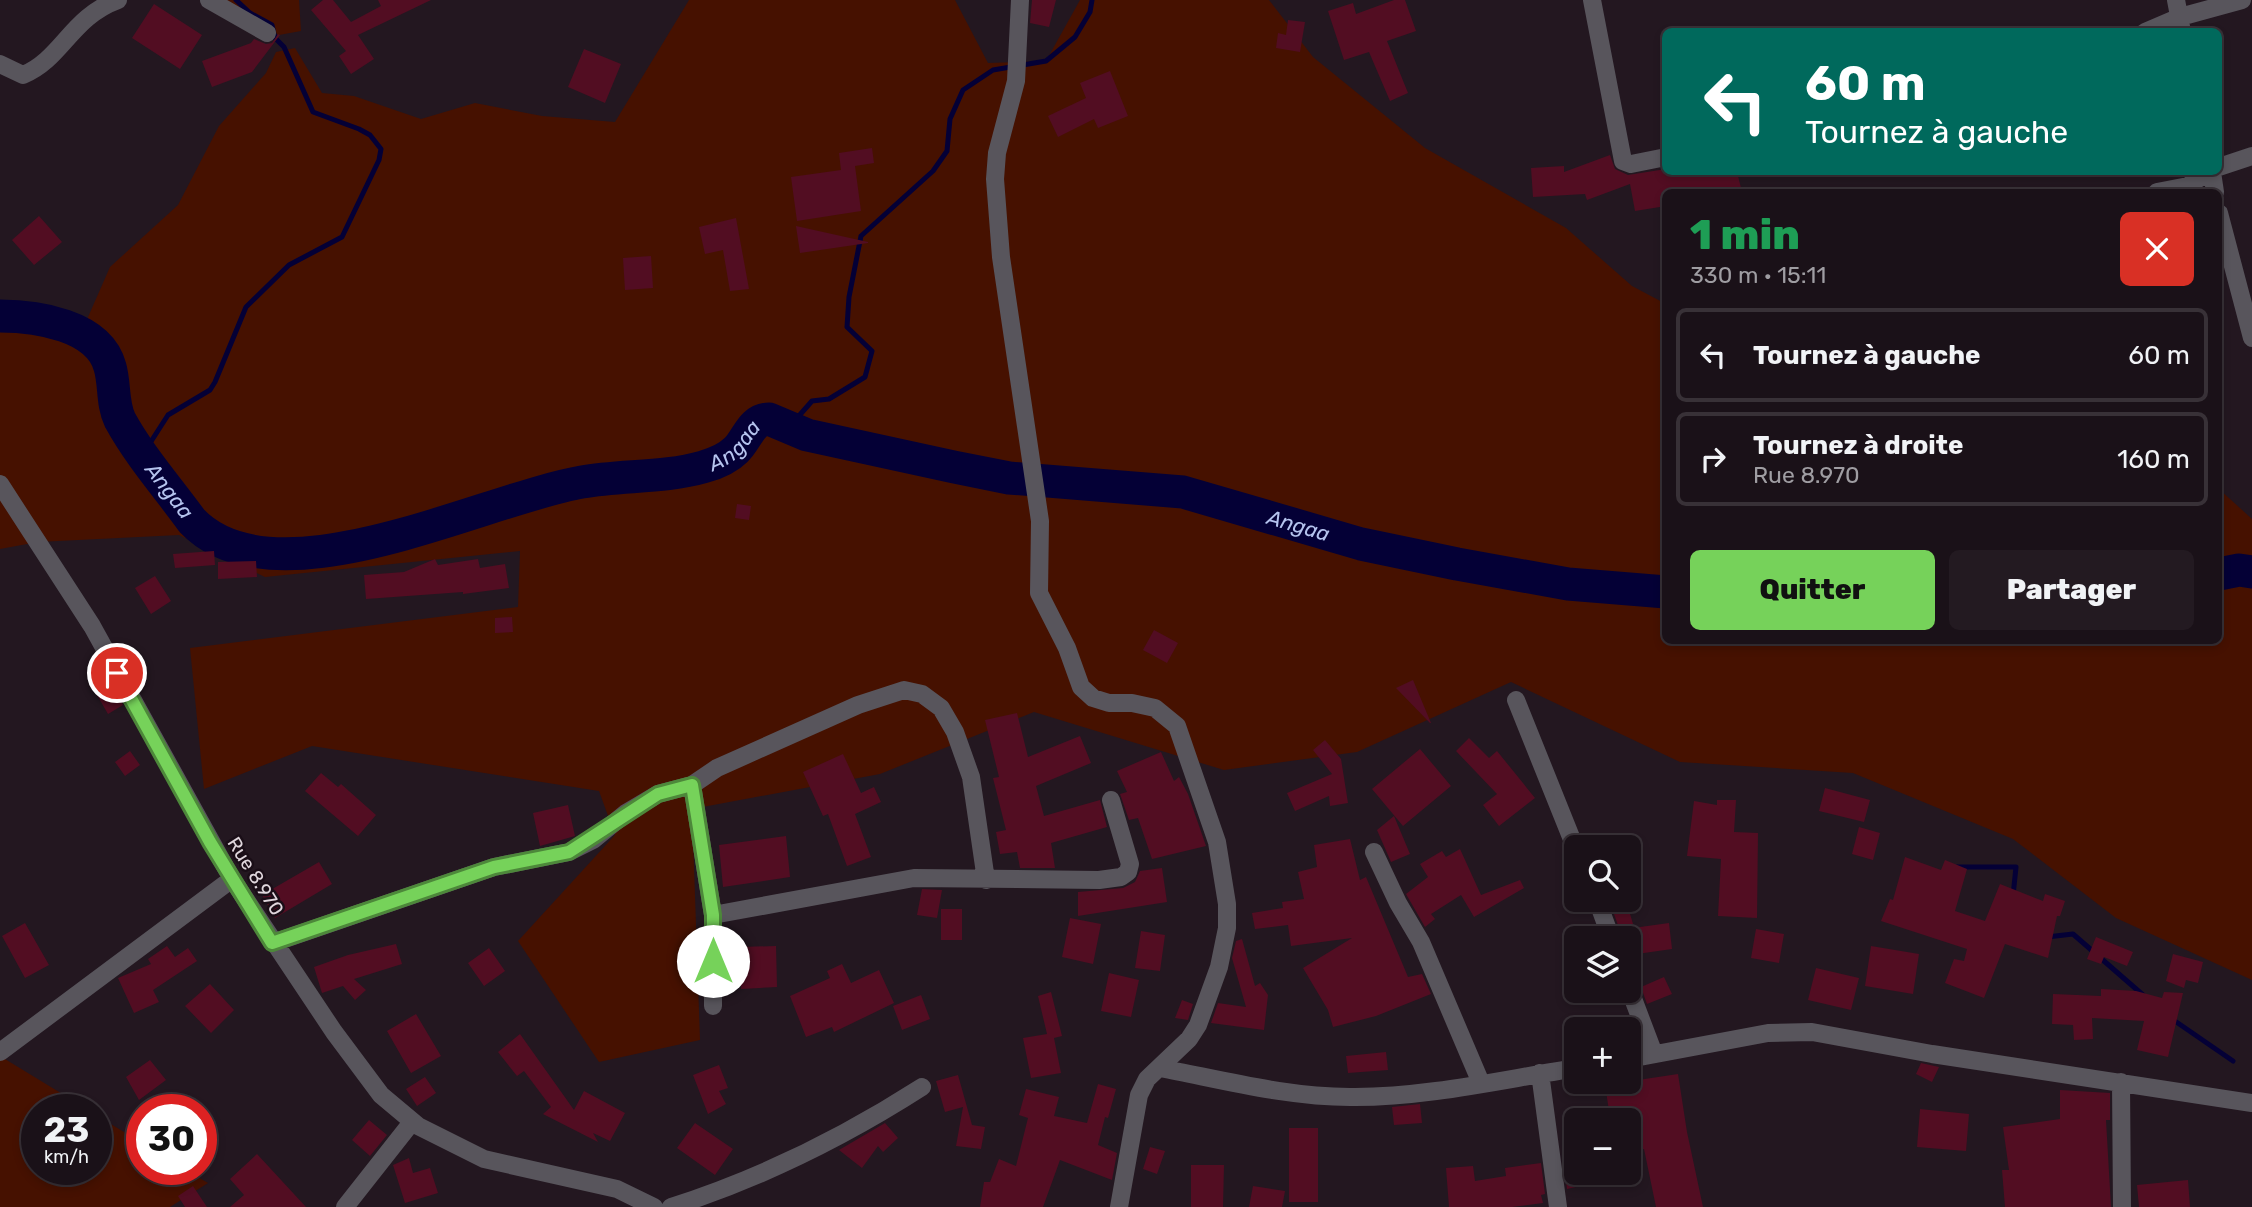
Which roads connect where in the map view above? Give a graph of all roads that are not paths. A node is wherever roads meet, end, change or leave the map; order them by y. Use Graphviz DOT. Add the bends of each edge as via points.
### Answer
graph roads {
  1 [pos="118,0"];
  2 [pos="209,0"];
  3 [pos="1020,0"];
  4 [pos="1592,0"];
  5 [pos="2242,0"];
  6 [pos="2179,16"];
  7 [pos="2154,28"];
  8 [pos="267,33"];
  9 [pos="0,64"];
  10 [pos="2252,156"];
  11 [pos="1662,158"];
  12 [pos="2222,166"];
  13 [pos="2205,175"];
  14 [pos="2172,189"];
  15 [pos="2222,224"];
  16 [pos="2237,282"];
  17 [pos="2222,288"];
  18 [pos="2252,338"];
  19 [pos="0,484"];
  20 [pos="1516,700"];
  21 [pos="692,785"];
  22 [pos="1111,800"];
  23 [pos="1570,835"];
  24 [pos="1374,852"];
  25 [pos="232,879"];
  26 [pos="986,880"];
  27 [pos="713,915"];
  28 [pos="272,943"];
  29 [pos="1635,1003"];
  30 [pos="713,1006"];
  31 [pos="0,1052"];
  32 [pos="1654,1055"];
  33 [pos="1641,1057"];
  34 [pos="1160,1069"];
  35 [pos="1564,1070"];
  36 [pos="1540,1073"];
  37 [pos="2121,1082"];
  38 [pos="1481,1083"];
  39 [pos="922,1087"];
  40 [pos="2252,1103"];
  41 [pos="412,1122"];
  42 [pos="345,1207"];
  43 [pos="654,1207"];
  44 [pos="671,1207"];
  45 [pos="1119,1207"];
  46 [pos="1558,1207"];
  47 [pos="2122,1207"];
  1 -- 9 [label="street" via="94,9 39,68 23,75"];
  2 -- 8 [label="street"];
  3 -- 34 [label="street" via="1016,81 995,179 1000,257 1040,521 1039,593 1081,687 1093,698 1109,703 1156,708 1177,726 1217,842 1224,884 1227,928 1220,967 1189,1039"];
  4 -- 11 [label="street" via="1623,160 1631,164"];
  5 -- 6 [label="street"];
  6 -- 7 [label="street"];
  10 -- 12 [label="street"];
  13 -- 14 [label="street"];
  15 -- 16 [label="street"];
  16 -- 17 [label="street"];
  16 -- 18 [label="street"];
  19 -- 25 [label="street, Rue 8.970" via="92,626"];
  20 -- 23 [label="street"];
  21 -- 26 [label="street" via="717,768 858,705 904,690 922,694 941,708 971,777"];
  21 -- 27 [label="street"];
  21 -- 28 [label="street" via="658,794 569,852 494,867"];
  22 -- 26 [label="street" via="1130,864 1121,877"];
  24 -- 38 [label="street" via="1421,942"];
  25 -- 28 [label="street, Rue 8.970"];
  25 -- 31 [label="street"];
  26 -- 27 [label="street" via="914,878"];
  27 -- 30 [label="street"];
  28 -- 41 [label="street, Rue 8.970" via="381,1095"];
  29 -- 32 [label="street"];
  32 -- 33 [label="street"];
  32 -- 37 [label="street" via="1768,1033 1812,1032"];
  34 -- 38 [label="street" via="1324,1096 1376,1097"];
  34 -- 45 [label="street" via="1147,1079 1139,1095"];
  35 -- 36 [label="street"];
  36 -- 38 [label="street"];
  36 -- 46 [label="street"];
  37 -- 40 [label="street"];
  37 -- 47 [label="street"];
  39 -- 44 [label="street" via="861,1127 755,1176"];
  41 -- 42 [label="street"];
  41 -- 43 [label="street, Rue 8.970" via="484,1159 617,1189"];
}
